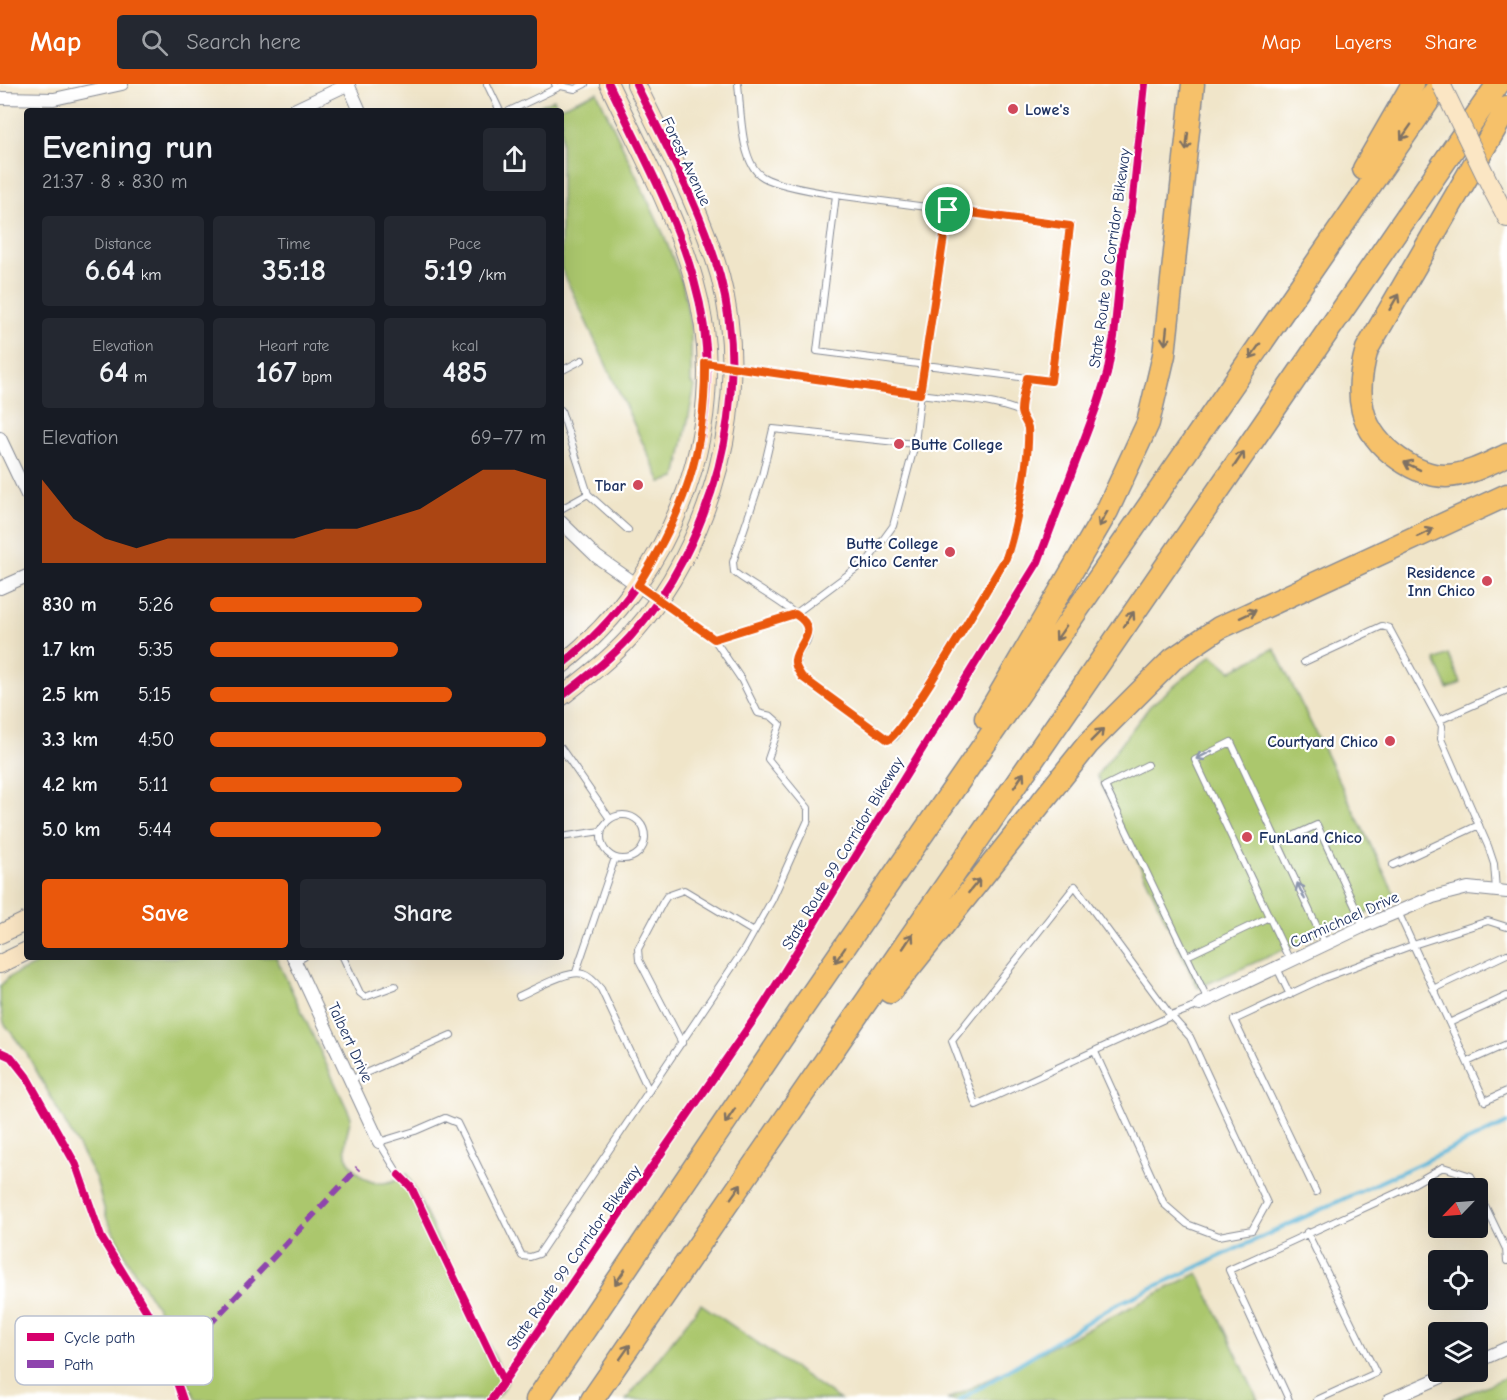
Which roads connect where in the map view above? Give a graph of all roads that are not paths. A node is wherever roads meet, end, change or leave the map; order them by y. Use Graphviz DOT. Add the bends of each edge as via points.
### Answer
graph roads {
  1 [pos="122,84"];
  2 [pos="349,84"];
  3 [pos="487,84"];
  4 [pos="585,84"];
  5 [pos="609,84"];
  6 [pos="636,84"];
  7 [pos="738,84"];
  8 [pos="1193,84"];
  9 [pos="1413,84"];
  10 [pos="1440,84"];
  11 [pos="1498,84"];
  12 [pos="559,86"];
  13 [pos="0,98"];
  14 [pos="54,105"];
  15 [pos="298,108"];
  16 [pos="359,108"];
  17 [pos="499,108"];
  18 [pos="514,108"];
  19 [pos="1507,108"];
  20 [pos="836,195"];
  21 [pos="948,210"];
  22 [pos="1507,218"];
  23 [pos="1288,303"];
  24 [pos="582,360"];
  25 [pos="705,363"];
  26 [pos="924,365"];
  27 [pos="732,366"];
  28 [pos="564,369"];
  29 [pos="1027,378"];
  30 [pos="920,394"];
  31 [pos="1021,412"];
  32 [pos="564,419"];
  33 [pos="0,438"];
  34 [pos="915,444"];
  35 [pos="1507,455"];
  36 [pos="24,489"];
  37 [pos="588,494"];
  38 [pos="1507,495"];
  39 [pos="564,507"];
  40 [pos="564,525"];
  41 [pos="628,530"];
  42 [pos="24,577"];
  43 [pos="638,585"];
  44 [pos="0,588"];
  45 [pos="659,600"];
  46 [pos="795,614"];
  47 [pos="714,639"];
  48 [pos="1304,662"];
  49 [pos="564,663"];
  50 [pos="1507,690"];
  51 [pos="564,695"];
  52 [pos="1440,720"];
  53 [pos="564,752"];
  54 [pos="1147,765"];
  55 [pos="610,819"];
  56 [pos="1479,825"];
  57 [pos="602,831"];
  58 [pos="564,837"];
  59 [pos="920,837"];
  60 [pos="1278,843"];
  61 [pos="615,858"];
  62 [pos="1393,865"];
  63 [pos="1501,891"];
  64 [pos="1398,912"];
  65 [pos="1269,917"];
  66 [pos="24,922"];
  67 [pos="1364,926"];
  68 [pos="1507,927"];
  69 [pos="754,932"];
  70 [pos="0,934"];
  71 [pos="1326,944"];
  72 [pos="1413,945"];
  73 [pos="24,952"];
  74 [pos="1507,954"];
  75 [pos="1186,956"];
  76 [pos="299,960"];
  77 [pos="344,960"];
  78 [pos="1290,961"];
  79 [pos="0,964"];
  80 [pos="1277,968"];
  81 [pos="576,972"];
  82 [pos="395,986"];
  83 [pos="1433,988"];
  84 [pos="1290,994"];
  85 [pos="519,996"];
  86 [pos="1507,996"];
  87 [pos="1204,1003"];
  88 [pos="1171,1016"];
  89 [pos="1449,1023"];
  90 [pos="451,1035"];
  91 [pos="839,1041"];
  92 [pos="682,1043"];
  93 [pos="1507,1044"];
  94 [pos="1095,1052"];
  95 [pos="1467,1062"];
  96 [pos="350,1080"];
  97 [pos="649,1091"];
  98 [pos="1507,1091"];
  99 [pos="379,1142"];
  100 [pos="399,1175"];
  101 [pos="1471,1178"];
  102 [pos="1316,1192"];
  103 [pos="1488,1212"];
  104 [pos="1307,1232"];
  105 [pos="1507,1261"];
  106 [pos="1507,1348"];
  107 [pos="1488,1357"];
  108 [pos="1430,1382"];
  109 [pos="537,1400"];
  110 [pos="592,1400"];
  111 [pos="1289,1400"];
  112 [pos="1317,1400"];
  113 [pos="1389,1400"];
  1 -- 14 [label="street"];
  2 -- 15 [label="street"];
  2 -- 16 [label="street"];
  3 -- 17 [label="lane"];
  4 -- 12 [label="lane" via="575,89"];
  5 -- 25 [label="street" via="677,230 691,270 705,337"];
  6 -- 27 [label="street, Forest Avenue" via="698,216 720,276"];
  7 -- 20 [label="lane" via="746,154 753,166 763,177"];
  8 -- 59 [label="highway, one-way" via="1164,355 1148,423 1107,512"];
  9 -- 23 [label="highway"];
  10 -- 22 [label="street, bridge"];
  10 -- 23 [label="highway, one-way"];
  91 -- 11 [label="highway, one-way"];
  12 -- 18 [label="lane"];
  13 -- 14 [label="street"];
  35 -- 19 [label="highway, one-way" via="1476,470 1445,476 1414,469 1385,450 1370,431 1360,404 1360,374 1367,349"];
  20 -- 21 [label="lane"];
  20 -- 26 [label="lane" via="817,351"];
  21 -- 26 [label="lane"];
  21 -- 29 [label="lane" via="1070,226 1051,381"];
  23 -- 59 [label="highway, one-way"];
  24 -- 28 [label="lane"];
  25 -- 27 [label="lane"];
  25 -- 43 [label="street" via="706,395 696,461 664,544"];
  26 -- 29 [label="lane"];
  26 -- 30 [label="lane"];
  27 -- 30 [label="lane"];
  27 -- 45 [label="street, Forest Avenue" via="728,433 694,541"];
  29 -- 31 [label="lane"];
  30 -- 31 [label="lane"];
  30 -- 34 [label="lane"];
  31 -- 46 [label="lane" via="1028,427 1027,449 1014,536 1006,558 895,737 888,740 802,677 795,667 795,658 808,630"];
  32 -- 37 [label="lane"];
  33 -- 36 [label="street"];
  34 -- 46 [label="lane" via="893,526 869,559"];
  34 -- 46 [label="lane" via="773,429 762,476 733,562 734,572"];
  37 -- 39 [label="lane"];
  37 -- 41 [label="lane"];
  91 -- 38 [label="highway, one-way" via="878,1006 1088,744 1173,659 1219,628"];
  40 -- 43 [label="street" via="597,557"];
  42 -- 44 [label="street"];
  43 -- 45 [label="street"];
  43 -- 49 [label="street" via="585,646"];
  45 -- 47 [label="lane"];
  45 -- 51 [label="street, Forest Avenue" via="613,654"];
  46 -- 47 [label="lane"];
  47 -- 69 [label="lane" via="758,713 777,719 779,730 768,759 808,808 808,820"];
  48 -- 52 [label="lane" via="1382,626 1389,628"];
  50 -- 52 [label="lane"];
  52 -- 56 [label="lane" via="1441,739"];
  53 -- 55 [label="lane"];
  54 -- 75 [label="lane" via="1105,786"];
  55 -- 57 [label="lane"];
  55 -- 61 [label="lane" via="631,817 645,833 638,853 626,859"];
  56 -- 62 [label="lane"];
  56 -- 63 [label="lane"];
  57 -- 58 [label="lane"];
  57 -- 61 [label="lane" via="602,845"];
  59 -- 109 [label="highway, one-way"];
  60 -- 65 [label="lane, one-way" via="1231,742 1195,760"];
  60 -- 67 [label="lane" via="1317,825"];
  71 -- 60 [label="lane, one-way"];
  61 -- 81 [label="lane"];
  63 -- 64 [label="street, Carmichael Drive" via="1468,888"];
  64 -- 67 [label="street, Carmichael Drive"];
  64 -- 72 [label="lane"];
  65 -- 75 [label="lane"];
  65 -- 78 [label="lane"];
  66 -- 70 [label="street"];
  67 -- 71 [label="street, Carmichael Drive"];
  68 -- 72 [label="lane" via="1488,921"];
  69 -- 92 [label="lane"];
  69 -- 92 [label="lane" via="684,890 667,896 663,902 638,949 639,960"];
  71 -- 78 [label="street, Carmichael Drive"];
  72 -- 83 [label="lane"];
  72 -- 84 [label="lane"];
  73 -- 79 [label="street"];
  74 -- 83 [label="lane"];
  75 -- 87 [label="lane"];
  76 -- 96 [label="street, Talbert Drive"];
  77 -- 82 [label="lane" via="365,997"];
  78 -- 80 [label="street, Carmichael Drive"];
  80 -- 84 [label="lane"];
  80 -- 87 [label="street, Carmichael Drive"];
  81 -- 85 [label="lane"];
  81 -- 97 [label="lane" via="588,976 602,989"];
  83 -- 89 [label="lane"];
  84 -- 102 [label="lane" via="1234,1020"];
  86 -- 89 [label="lane"];
  87 -- 88 [label="lane"];
  88 -- 94 [label="lane"];
  88 -- 94 [label="lane" via="1190,1036 1267,1203 1252,1230 1219,1236 1187,1224 1164,1204"];
  88 -- 94 [label="lane" via="1075,886 952,1041 976,1105"];
  89 -- 95 [label="lane"];
  90 -- 96 [label="lane"];
  110 -- 91 [label="highway, one-way"];
  92 -- 97 [label="lane"];
  93 -- 95 [label="lane"];
  95 -- 98 [label="lane" via="1485,1101"];
  96 -- 99 [label="street, Talbert Drive"];
  97 -- 99 [label="lane" via="543,1249 530,1257 522,1256 457,1123 445,1118"];
  99 -- 100 [label="lane"];
  101 -- 104 [label="lane" via="1443,1167 1392,1195"];
  103 -- 105 [label="lane" via="1506,1249"];
  104 -- 111 [label="lane" via="1229,1270"];
  104 -- 112 [label="lane" via="1376,1373"];
  106 -- 107 [label="street"];
  108 -- 113 [label="street"];
}
